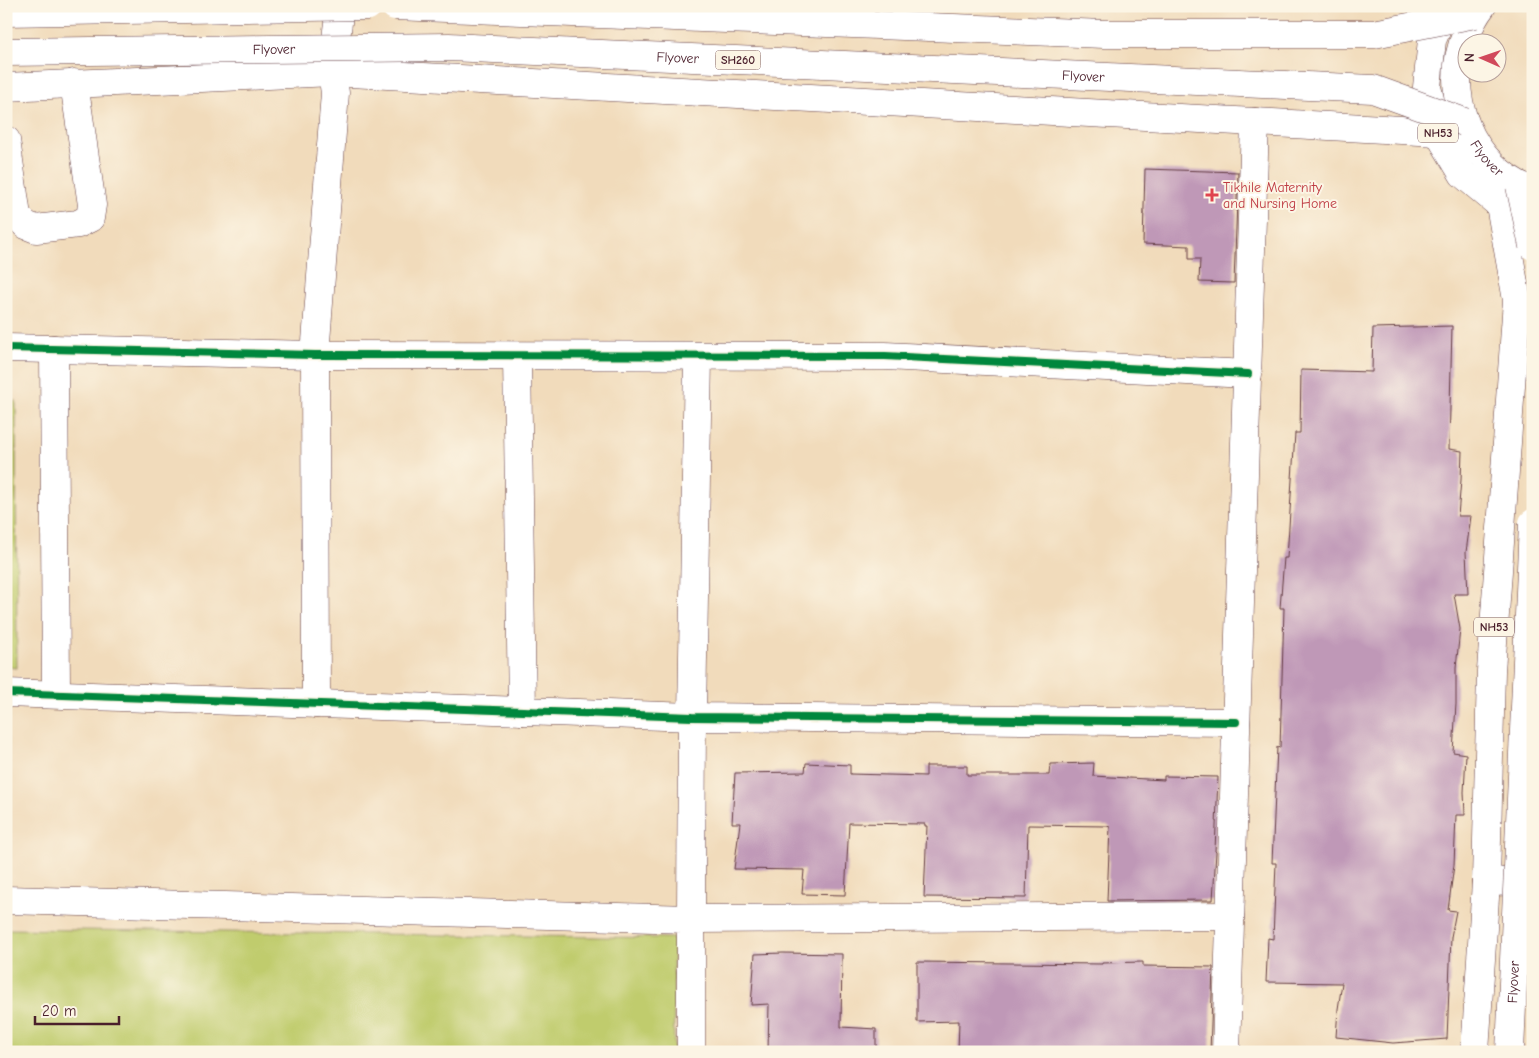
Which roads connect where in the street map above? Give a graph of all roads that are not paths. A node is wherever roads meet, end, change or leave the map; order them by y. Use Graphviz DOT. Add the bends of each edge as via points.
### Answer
graph roads {
  1 [pos="340,6"];
  2 [pos="368,6"];
  3 [pos="395,6"];
  4 [pos="1447,6"];
  5 [pos="1478,10"];
  6 [pos="6,12"];
  7 [pos="6,52"];
  8 [pos="332,72"];
  9 [pos="74,84"];
  10 [pos="6,86"];
  11 [pos="1255,122"];
  12 [pos="1464,122"];
  13 [pos="1438,132"];
  14 [pos="6,140"];
  15 [pos="1526,189"];
  16 [pos="1500,205"];
  17 [pos="1533,217"];
  18 [pos="1533,246"];
  19 [pos="6,348"];
  20 [pos="54,349"];
  21 [pos="315,355"];
  22 [pos="517,356"];
  23 [pos="698,356"];
  24 [pos="1248,374"];
  25 [pos="1533,523"];
  26 [pos="6,693"];
  27 [pos="56,694"];
  28 [pos="316,704"];
  29 [pos="522,711"];
  30 [pos="692,717"];
  31 [pos="1236,722"];
  32 [pos="1486,882"];
  33 [pos="1533,882"];
  34 [pos="6,900"];
  35 [pos="1230,916"];
  36 [pos="691,919"];
  37 [pos="691,1052"];
  38 [pos="1226,1052"];
  39 [pos="1475,1052"];
  40 [pos="1510,1052"];
  1 -- 8 [label="main road"];
  2 -- 6 [label="main road, bridge"];
  3 -- 5 [label="main road, Flyover, bridge" via="1104,34 1374,34"];
  4 -- 13 [label="main road, NH53" via="1432,40 1427,87"];
  5 -- 12 [label="main road, Flyover / NH53" via="1460,49 1456,86"];
  7 -- 12 [label="main road, Flyover / SH260, bridge" via="449,47 1372,89"];
  8 -- 9 [label="main road"];
  8 -- 11 [label="main road"];
  8 -- 21 [label="main road" via="335,93"];
  9 -- 10 [label="main road"];
  9 -- 14 [label="main road" via="92,205 90,218 78,224 36,229 26,225 18,216"];
  11 -- 13 [label="main road"];
  11 -- 24 [label="main road"];
  12 -- 15 [label="main road, Flyover / NH53" via="1477,148 1496,170"];
  13 -- 16 [label="main road, NH53" via="1463,174"];
  15 -- 18 [label="main road, Flyover / NH53, bridge"];
  16 -- 17 [label="main road, NH53"];
  16 -- 32 [label="main road, NH53" via="1517,300 1491,671"];
  19 -- 20 [label="main road"];
  20 -- 21 [label="main road"];
  20 -- 27 [label="main road"];
  21 -- 22 [label="main road"];
  21 -- 28 [label="main road"];
  22 -- 23 [label="main road"];
  22 -- 29 [label="main road"];
  23 -- 24 [label="main road" via="885,356"];
  23 -- 30 [label="main road"];
  24 -- 31 [label="main road"];
  25 -- 40 [label="main road, Flyover / NH53, bridge"];
  26 -- 27 [label="main road"];
  27 -- 28 [label="main road"];
  28 -- 29 [label="main road"];
  29 -- 30 [label="main road"];
  30 -- 31 [label="main road"];
  30 -- 36 [label="main road"];
  31 -- 35 [label="main road"];
  32 -- 33 [label="main road"];
  32 -- 39 [label="main road, NH53"];
  34 -- 36 [label="main road"];
  35 -- 36 [label="main road"];
  35 -- 38 [label="main road"];
  36 -- 37 [label="main road"];
}
